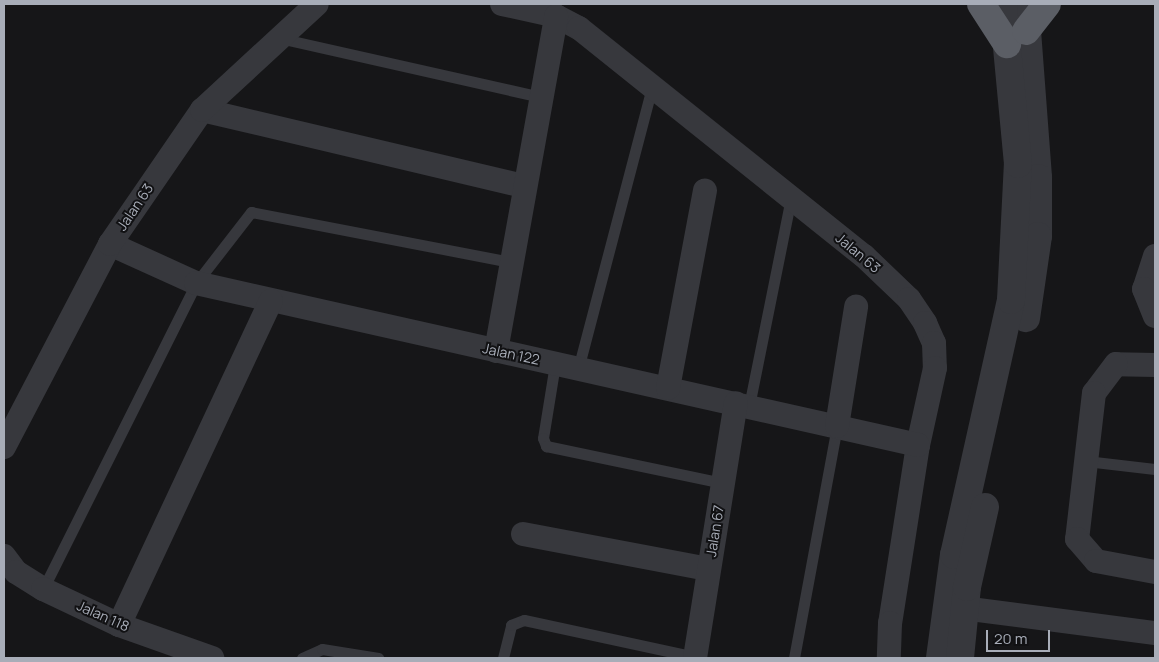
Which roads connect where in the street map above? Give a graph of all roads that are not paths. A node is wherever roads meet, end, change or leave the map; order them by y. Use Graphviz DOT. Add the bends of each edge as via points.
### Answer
graph roads {
  1 [pos="317,4"];
  2 [pos="502,4"];
  3 [pos="981,4"];
  4 [pos="1003,4"];
  5 [pos="1025,4"];
  6 [pos="1047,4"];
  7 [pos="556,16"];
  8 [pos="1016,37"];
  9 [pos="277,38"];
  10 [pos="652,87"];
  11 [pos="541,97"];
  12 [pos="202,110"];
  13 [pos="524,186"];
  14 [pos="705,190"];
  15 [pos="790,198"];
  16 [pos="110,244"];
  17 [pos="1155,256"];
  18 [pos="511,262"];
  19 [pos="196,283"];
  20 [pos="271,301"];
  21 [pos="856,306"];
  22 [pos="1155,316"];
  23 [pos="496,351"];
  24 [pos="555,364"];
  25 [pos="1155,365"];
  26 [pos="578,368"];
  27 [pos="668,388"];
  28 [pos="742,405"];
  29 [pos="837,426"];
  30 [pos="918,445"];
  31 [pos="4,447"];
  32 [pos="1086,461"];
  33 [pos="1155,469"];
  34 [pos="723,483"];
  35 [pos="523,534"];
  36 [pos="4,556"];
  37 [pos="710,569"];
  38 [pos="1155,572"];
  39 [pos="43,589"];
  40 [pos="956,608"];
  41 [pos="119,625"];
  42 [pos="1155,633"];
  43 [pos="212,658"];
  44 [pos="302,658"];
  45 [pos="378,658"];
  46 [pos="503,658"];
  47 [pos="695,658"];
  48 [pos="794,658"];
  49 [pos="889,658"];
  50 [pos="940,658"];
  51 [pos="960,658"];
  1 -- 9 [label="street, Jalan 63"];
  2 -- 7 [label="street, Jalan 63"];
  3 -- 8 [label="highway"];
  4 -- 8 [label="street"];
  5 -- 8 [label="street"];
  6 -- 8 [label="highway"];
  7 -- 10 [label="street, Jalan 63" via="578,28"];
  7 -- 11 [label="street"];
  8 -- 40 [label="street" via="1037,160 1038,236 1031,295"];
  9 -- 11 [label="lane"];
  9 -- 12 [label="street, Jalan 63"];
  10 -- 15 [label="street, Jalan 63"];
  10 -- 26 [label="lane"];
  11 -- 13 [label="street"];
  12 -- 13 [label="street"];
  12 -- 16 [label="street, Jalan 63"];
  13 -- 18 [label="street"];
  14 -- 27 [label="street"];
  15 -- 28 [label="lane"];
  15 -- 30 [label="street, Jalan 63" via="864,256 909,299 925,323 934,344 935,368"];
  16 -- 19 [label="street, Jalan 122"];
  16 -- 31 [label="street, Jalan 63"];
  17 -- 22 [label="street" via="1144,289"];
  18 -- 19 [label="lane" via="251,212"];
  18 -- 23 [label="street"];
  19 -- 20 [label="street, Jalan 122"];
  19 -- 39 [label="lane"];
  20 -- 23 [label="street, Jalan 122"];
  20 -- 41 [label="street"];
  21 -- 29 [label="street"];
  23 -- 24 [label="street, Jalan 122"];
  24 -- 26 [label="street, Jalan 122"];
  24 -- 34 [label="lane" via="543,438 546,446"];
  25 -- 32 [label="street" via="1116,364 1104,374 1094,393"];
  26 -- 27 [label="street, Jalan 122"];
  27 -- 28 [label="street, Jalan 122"];
  28 -- 29 [label="street, Jalan 122"];
  28 -- 34 [label="street, Jalan 67"];
  29 -- 30 [label="street, Jalan 122"];
  29 -- 48 [label="lane"];
  30 -- 49 [label="street, Jalan 63" via="890,623"];
  32 -- 33 [label="lane"];
  32 -- 38 [label="street" via="1077,539 1084,551 1116,567"];
  34 -- 37 [label="street, Jalan 67"];
  35 -- 37 [label="street"];
  36 -- 39 [label="street, Jalan 118" via="16,572"];
  37 -- 47 [label="street, Jalan 67"];
  39 -- 41 [label="street, Jalan 118"];
  40 -- 42 [label="street"];
  40 -- 50 [label="street"];
  40 -- 51 [label="street"];
  41 -- 43 [label="street, Jalan 118"];
  44 -- 45 [label="lane" via="322,649"];
  46 -- 47 [label="lane" via="511,625 524,620"];
}
